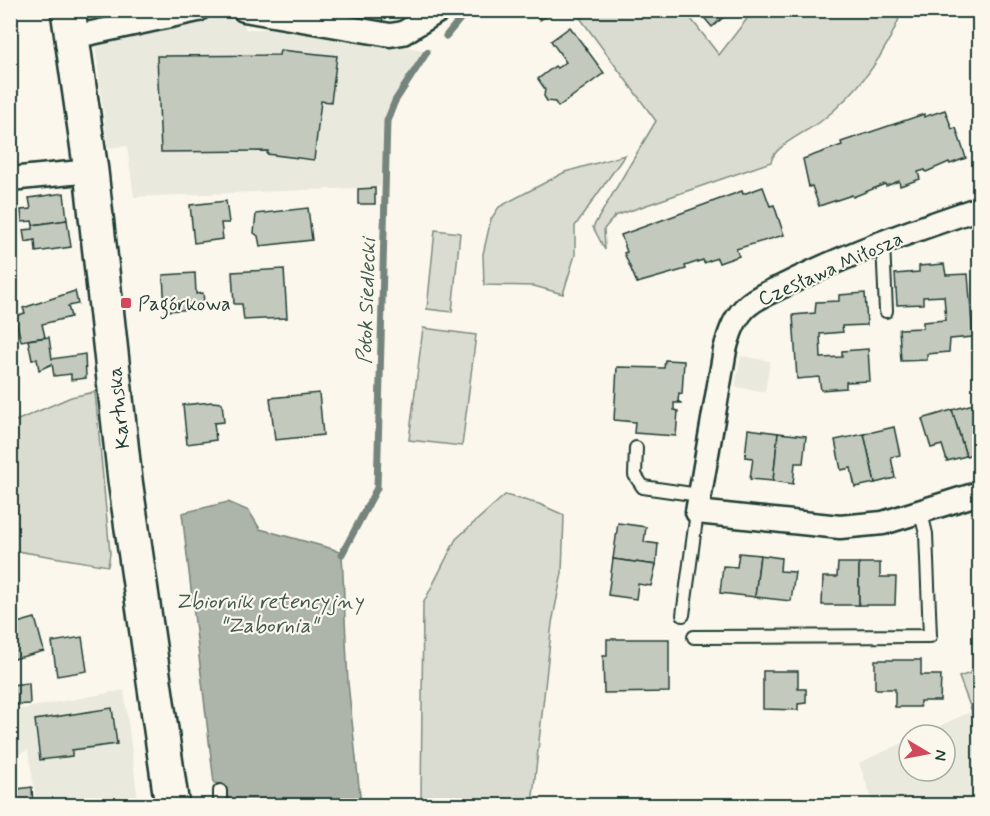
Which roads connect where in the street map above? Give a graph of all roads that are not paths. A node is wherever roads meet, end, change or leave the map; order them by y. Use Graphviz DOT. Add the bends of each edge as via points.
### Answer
graph roads {
  1 [pos="198,10"];
  2 [pos="244,10"];
  3 [pos="440,10"];
  4 [pos="71,24"];
  5 [pos="91,171"];
  6 [pos="10,179"];
  7 [pos="980,208"];
  8 [pos="883,243"];
  9 [pos="886,310"];
  10 [pos="636,448"];
  11 [pos="980,493"];
  12 [pos="698,503"];
  13 [pos="921,513"];
  14 [pos="683,615"];
  15 [pos="694,637"];
  16 [pos="220,791"];
  17 [pos="172,806"];
  18 [pos="220,806"];
  1 -- 4 [label="street"];
  2 -- 3 [label="street" via="390,35 403,33"];
  4 -- 5 [label="street, Kartuska"];
  5 -- 6 [label="street"];
  5 -- 17 [label="street, Kartuska" via="125,480"];
  7 -- 8 [label="street, Czesława Miłosza"];
  8 -- 9 [label="lane"];
  8 -- 12 [label="street, Czesława Miłosza" via="805,275 744,309 732,326 724,350"];
  10 -- 12 [label="lane" via="634,475 643,487"];
  11 -- 13 [label="street"];
  12 -- 13 [label="street" via="840,527 883,523"];
  12 -- 14 [label="lane, Czesława Miłosza"];
  13 -- 15 [label="lane" via="926,534 930,636"];
  16 -- 18 [label="lane"];
}
